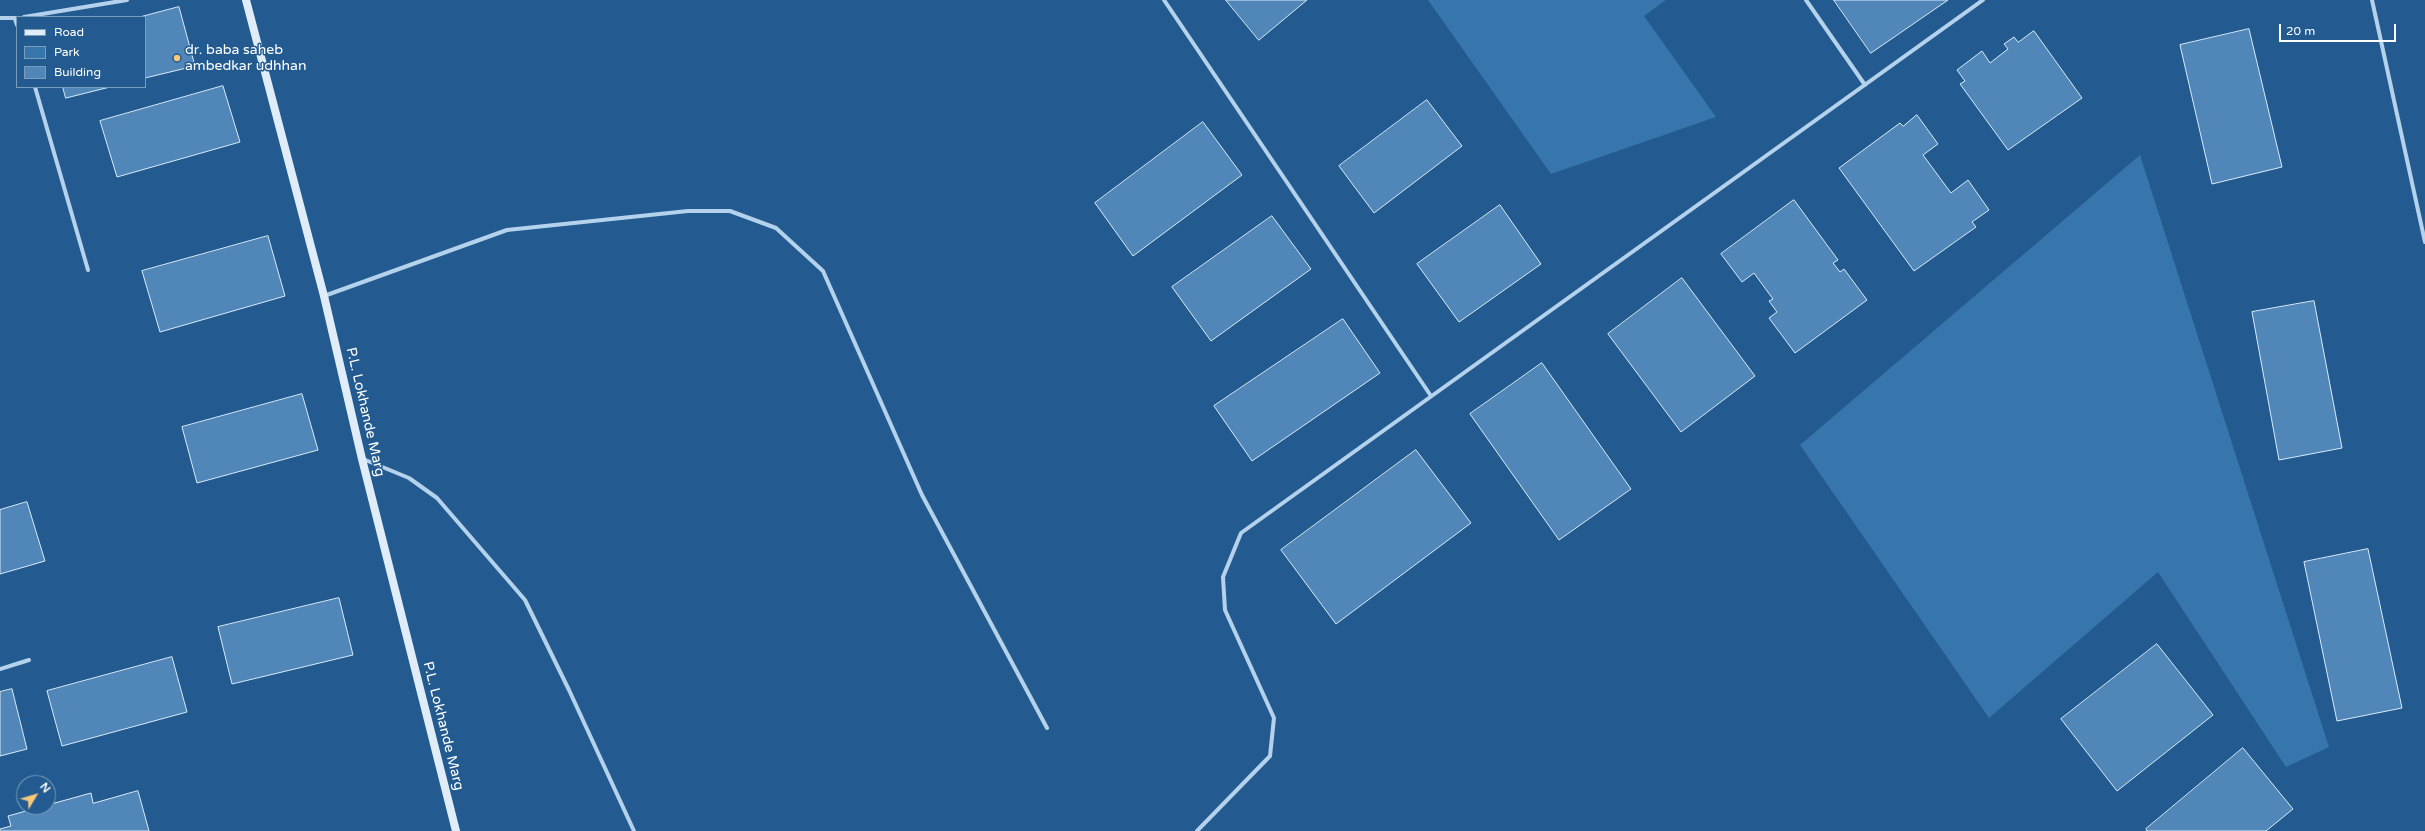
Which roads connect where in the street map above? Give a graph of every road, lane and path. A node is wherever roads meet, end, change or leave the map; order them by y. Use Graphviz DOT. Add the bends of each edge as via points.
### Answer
graph roads {
  1 [pos="127,0"];
  2 [pos="246,0"];
  3 [pos="1164,0"];
  4 [pos="1806,0"];
  5 [pos="1983,0"];
  6 [pos="2372,0"];
  7 [pos="30,16"];
  8 [pos="0,18"];
  9 [pos="16,18"];
  10 [pos="1865,85"];
  11 [pos="35,88"];
  12 [pos="2425,242"];
  13 [pos="88,270"];
  14 [pos="324,296"];
  15 [pos="1431,396"];
  16 [pos="362,459"];
  17 [pos="29,660"];
  18 [pos="0,669"];
  19 [pos="1046,728"];
  20 [pos="456,831"];
  21 [pos="634,831"];
  22 [pos="1197,831"];
  1 -- 7 [label="street"];
  2 -- 14 [label="main road, P.L. Lokhande Marg"];
  3 -- 15 [label="street"];
  4 -- 10 [label="street"];
  5 -- 10 [label="street"];
  6 -- 12 [label="street"];
  8 -- 9 [label="street"];
  10 -- 15 [label="street"];
  11 -- 13 [label="street"];
  14 -- 16 [label="main road, P.L. Lokhande Marg"];
  14 -- 19 [label="street" via="507,230 688,211 730,211 776,228 823,271 922,495"];
  15 -- 22 [label="street" via="1241,533 1223,577 1225,610 1274,718 1270,756"];
  16 -- 20 [label="main road, P.L. Lokhande Marg"];
  16 -- 21 [label="street" via="409,478 437,498 525,600"];
  17 -- 18 [label="street"];
}
